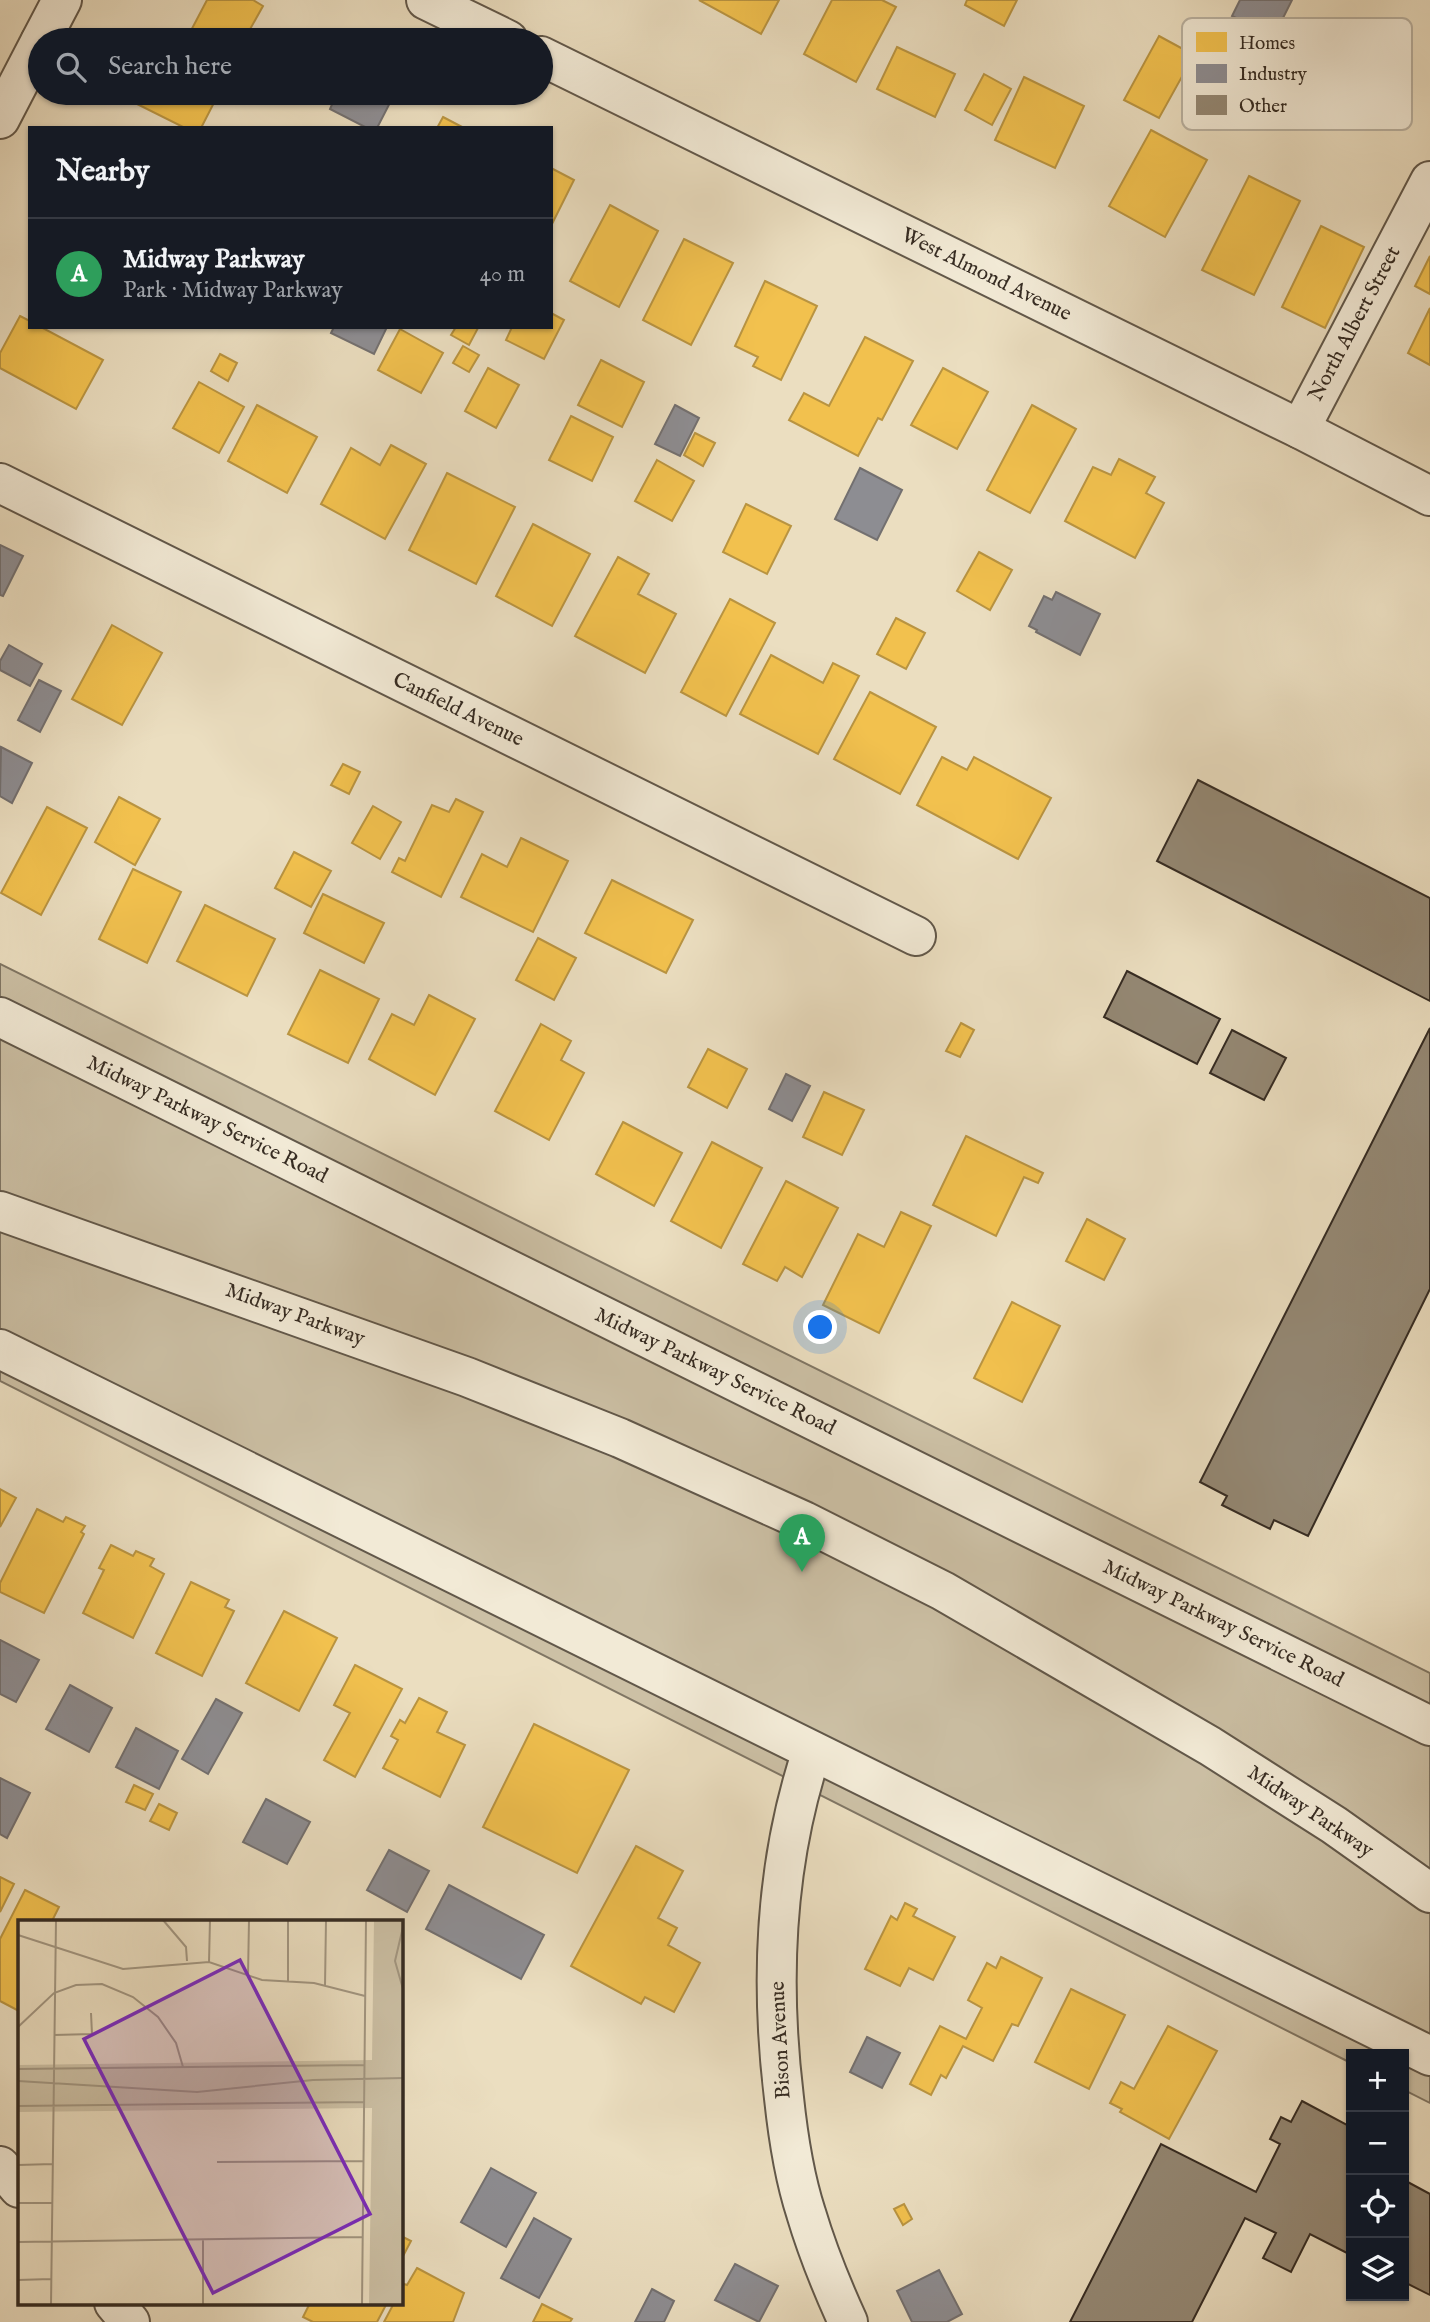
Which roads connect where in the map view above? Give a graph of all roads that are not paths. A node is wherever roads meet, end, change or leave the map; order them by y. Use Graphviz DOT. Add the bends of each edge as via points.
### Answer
graph roads {
  1 [pos="62,0"];
  2 [pos="426,0"];
  3 [pos="48,28"];
  4 [pos="483,28"];
  5 [pos="553,62"];
  6 [pos="28,66"];
  7 [pos="0,119"];
  8 [pos="1430,181"];
  9 [pos="1300,429"];
  10 [pos="0,483"];
  11 [pos="1430,496"];
  12 [pos="916,936"];
  13 [pos="0,1017"];
  14 [pos="0,1211"];
  15 [pos="0,1349"];
  16 [pos="1430,1726"];
  17 [pos="812,1751"];
  18 [pos="1430,1893"];
  19 [pos="1430,2056"];
  20 [pos="115,2304"];
  21 [pos="130,2322"];
  22 [pos="848,2322"];
  1 -- 3 [label="street"];
  2 -- 4 [label="street"];
  5 -- 9 [label="street, West Almond Avenue"];
  6 -- 7 [label="street"];
  8 -- 9 [label="street, North Albert Street"];
  9 -- 11 [label="street, West Almond Avenue"];
  10 -- 12 [label="street, Canfield Avenue"];
  13 -- 16 [label="street, Midway Parkway Service Road"];
  14 -- 18 [label="street, Midway Parkway" via="467,1377 620,1438 804,1521 943,1591 1198,1739 1334,1825"];
  15 -- 17 [label="street"];
  17 -- 19 [label="street"];
  17 -- 22 [label="street, Bison Avenue" via="800,1787 783,1877 777,1953 778,2045 788,2136 805,2211"];
  20 -- 21 [label="street"];
}
